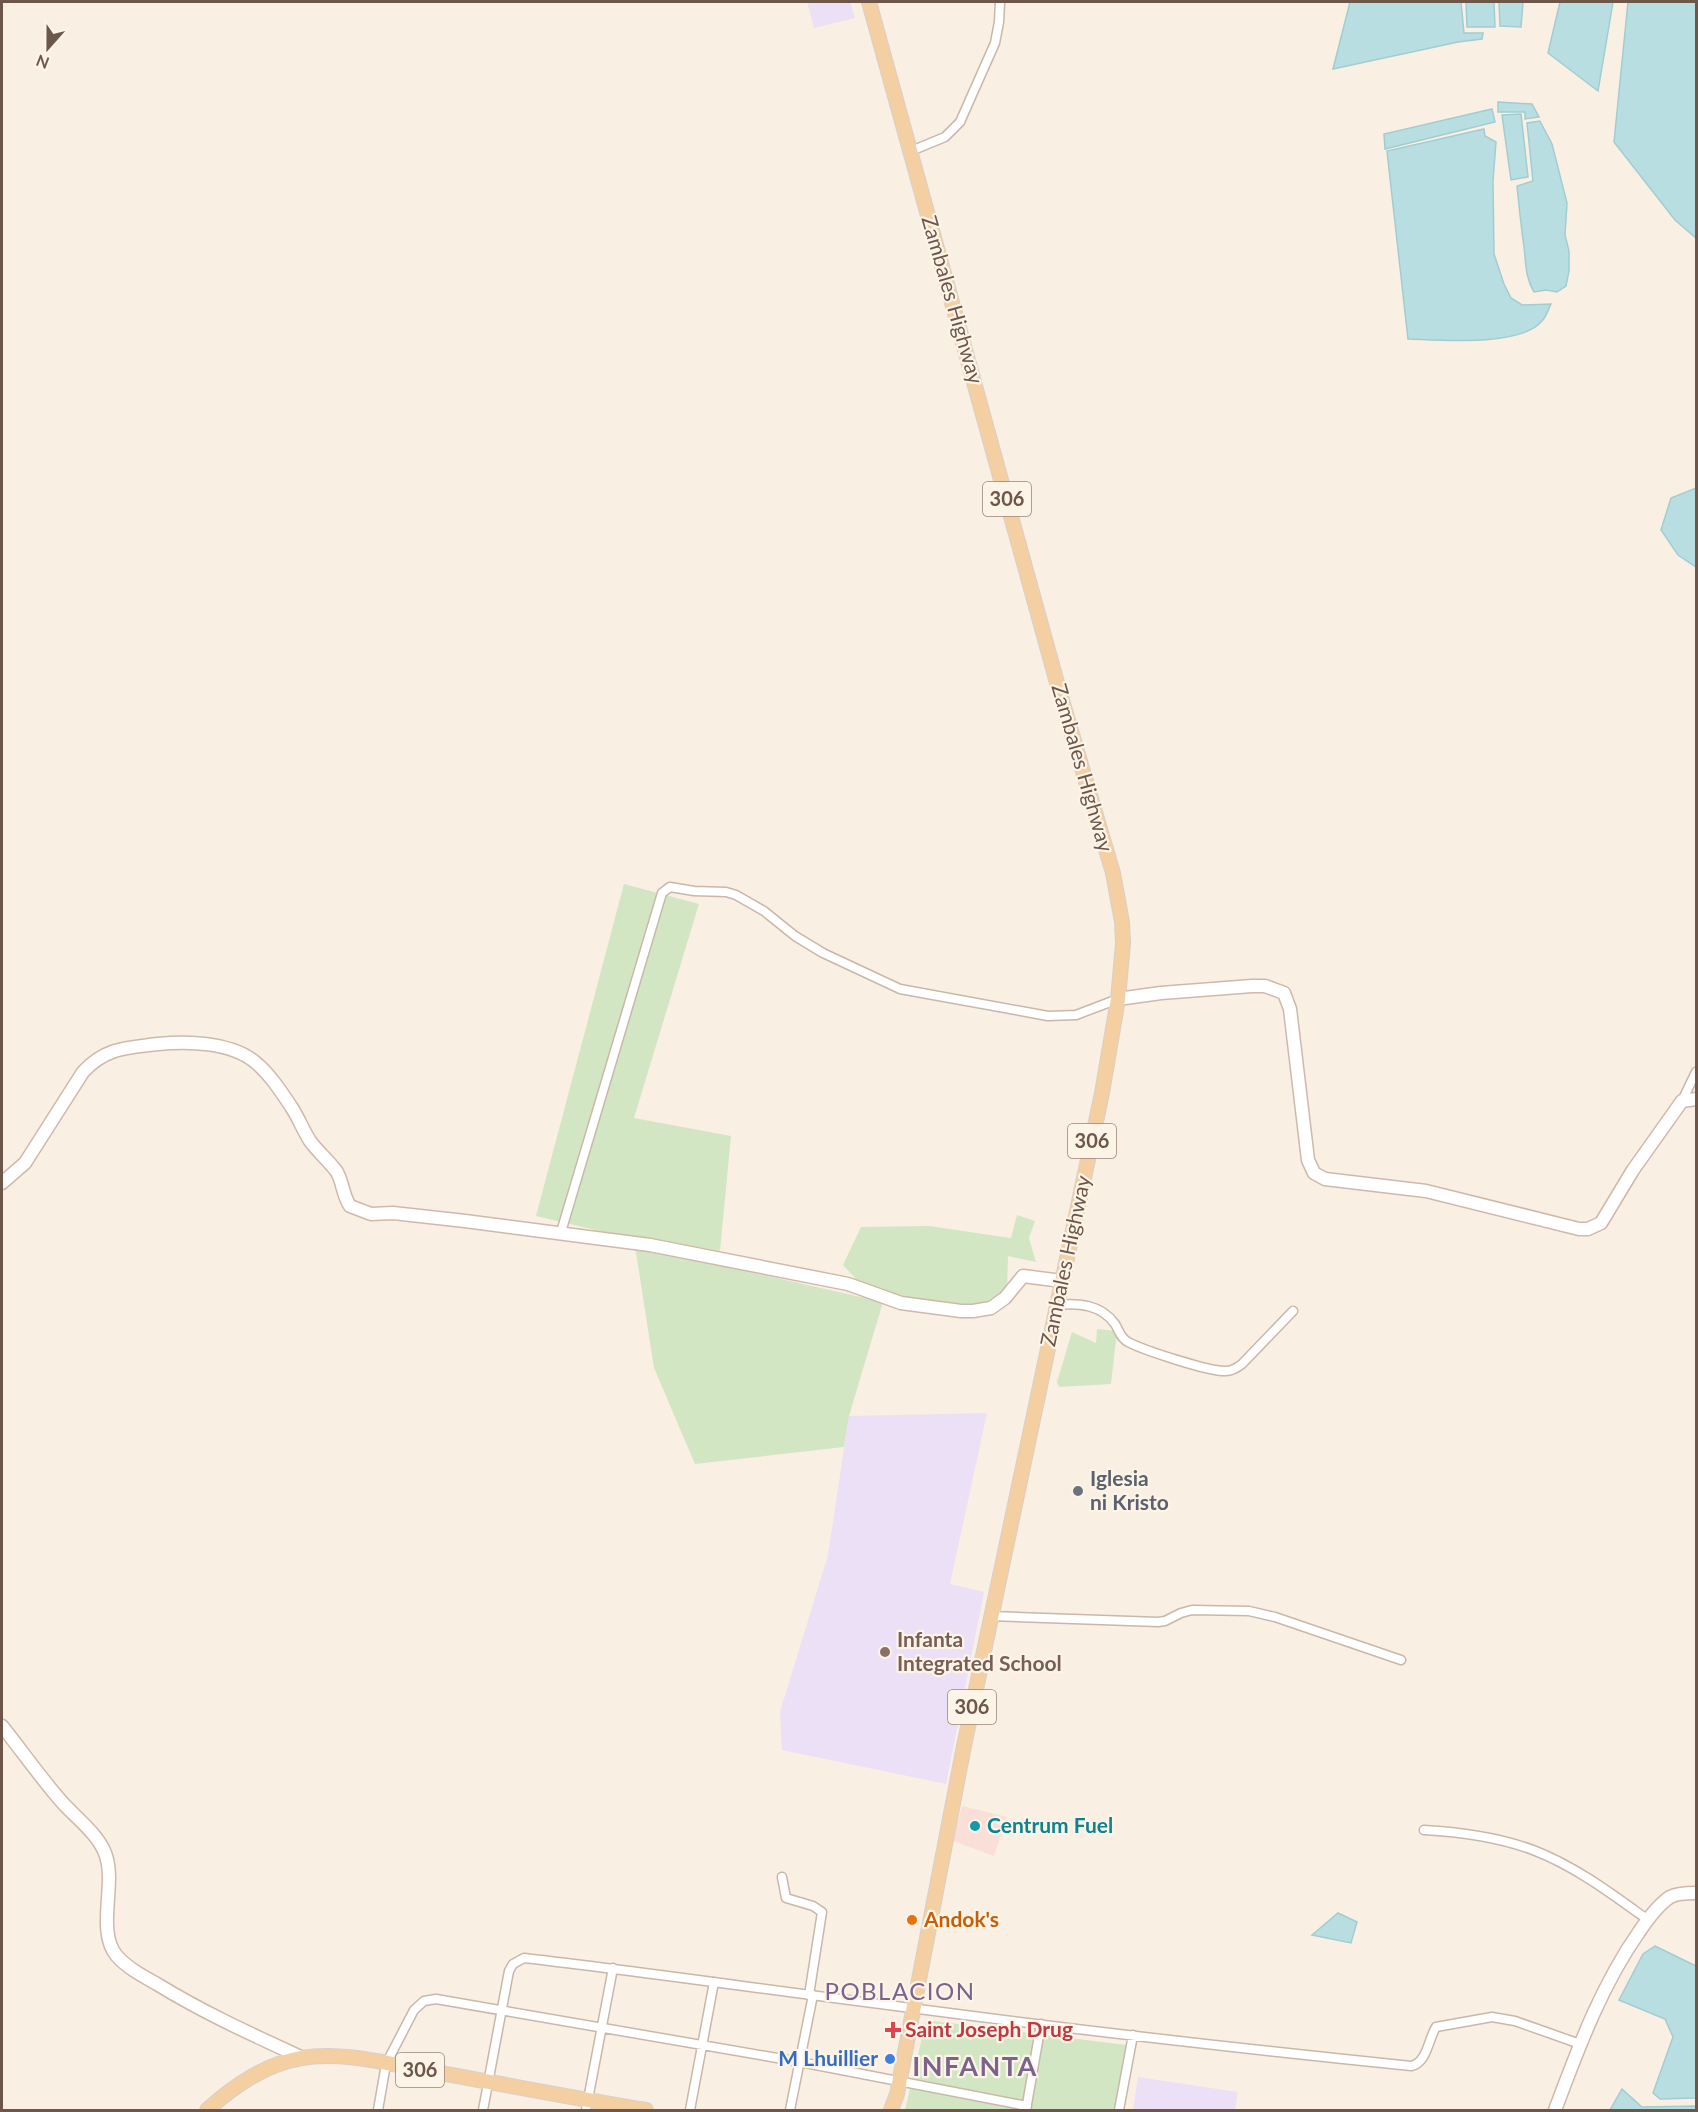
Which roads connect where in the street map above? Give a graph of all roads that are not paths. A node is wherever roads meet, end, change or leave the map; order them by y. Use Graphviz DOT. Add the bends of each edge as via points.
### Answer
graph roads {
  1 [pos="869,2"];
  2 [pos="1000,2"];
  3 [pos="910,151"];
  4 [pos="1118,999"];
  5 [pos="1696,1072"];
  6 [pos="1696,1099"];
  7 [pos="1682,1101"];
  8 [pos="2,1183"];
  9 [pos="561,1232"];
  10 [pos="1062,1281"];
  11 [pos="1056,1305"];
  12 [pos="1293,1311"];
  13 [pos="991,1616"];
  14 [pos="1401,1660"];
  15 [pos="2,1726"];
  16 [pos="1424,1830"];
  17 [pos="782,1877"];
  18 [pos="1696,1893"];
  19 [pos="1648,1920"];
  20 [pos="613,1968"];
  21 [pos="714,1982"];
  22 [pos="811,1995"];
  23 [pos="913,2009"];
  24 [pos="501,2011"];
  25 [pos="1041,2024"];
  26 [pos="603,2029"];
  27 [pos="1133,2035"];
  28 [pos="1580,2044"];
  29 [pos="702,2046"];
  30 [pos="303,2058"];
  31 [pos="800,2062"];
  32 [pos="386,2064"];
  33 [pos="488,2082"];
  34 [pos="900,2082"];
  35 [pos="587,2106"];
  36 [pos="1027,2108"];
  37 [pos="893,2109"];
  38 [pos="207,2110"];
  39 [pos="378,2110"];
  40 [pos="483,2110"];
  41 [pos="646,2110"];
  42 [pos="690,2110"];
  43 [pos="790,2110"];
  44 [pos="1119,2110"];
  45 [pos="1555,2110"];
  1 -- 3 [label="main road, Zambales Highway / 306"];
  2 -- 3 [label="street" via="995,43 960,122 945,137"];
  3 -- 4 [label="main road, Zambales Highway / 306" via="1113,873 1123,943"];
  4 -- 7 [label="street" via="1252,986 1276,988 1284,993 1290,1009 1308,1160 1314,1173 1325,1179 1426,1191 1579,1229 1600,1223"];
  4 -- 9 [label="street" via="1076,1015 1048,1016 900,989 823,953 736,895 665,888"];
  4 -- 10 [label="main road, Zambales Highway / 306"];
  5 -- 7 [label="street"];
  6 -- 7 [label="street"];
  8 -- 9 [label="street" via="25,1163 93,1062 119,1049 177,1042 234,1051 260,1066 336,1172 346,1200 356,1209 371,1214 393,1213"];
  9 -- 10 [label="street" via="800,1274 848,1284 901,1303 961,1311 990,1308 1005,1298 1023,1276"];
  10 -- 11 [label="main road, Zambales Highway / 306"];
  11 -- 12 [label="street" via="1092,1307 1109,1317 1123,1340 1130,1344 1226,1371 1242,1364"];
  11 -- 13 [label="main road, Zambales Highway / 306"];
  13 -- 14 [label="street" via="1158,1622 1192,1610 1249,1611"];
  13 -- 23 [label="main road, Zambales Highway / 306"];
  15 -- 30 [label="street" via="105,1854 109,1874 109,1941 123,1962 194,2006"];
  16 -- 19 [label="street" via="1477,1835 1531,1850 1571,1868"];
  17 -- 22 [label="street" via="786,1898 822,1912"];
  18 -- 19 [label="street" via="1673,1895"];
  19 -- 28 [label="street" via="1618,1964"];
  20 -- 21 [label="street"];
  20 -- 24 [label="street" via="518,1960 509,1971"];
  20 -- 26 [label="street"];
  21 -- 22 [label="street"];
  21 -- 29 [label="street"];
  22 -- 23 [label="street"];
  22 -- 31 [label="street"];
  23 -- 25 [label="street"];
  23 -- 34 [label="main road, Zambales Highway / 306"];
  24 -- 26 [label="street"];
  24 -- 32 [label="street" via="436,1999 424,2001 414,2010"];
  24 -- 33 [label="street"];
  25 -- 27 [label="street"];
  25 -- 36 [label="street"];
  26 -- 29 [label="street"];
  26 -- 35 [label="street"];
  27 -- 28 [label="street" via="1411,2066 1422,2060 1436,2027 1492,2017"];
  27 -- 44 [label="street"];
  28 -- 45 [label="street"];
  29 -- 31 [label="street"];
  29 -- 42 [label="street"];
  30 -- 32 [label="main road, 306" via="345,2058"];
  30 -- 38 [label="main road, 306" via="254,2075"];
  31 -- 34 [label="street"];
  31 -- 43 [label="street"];
  32 -- 33 [label="main road, 306"];
  32 -- 39 [label="street"];
  33 -- 35 [label="main road, 306"];
  33 -- 40 [label="street"];
  34 -- 36 [label="street"];
  34 -- 37 [label="main road, Zambales Highway / 306"];
  35 -- 41 [label="main road, 306"];
}
